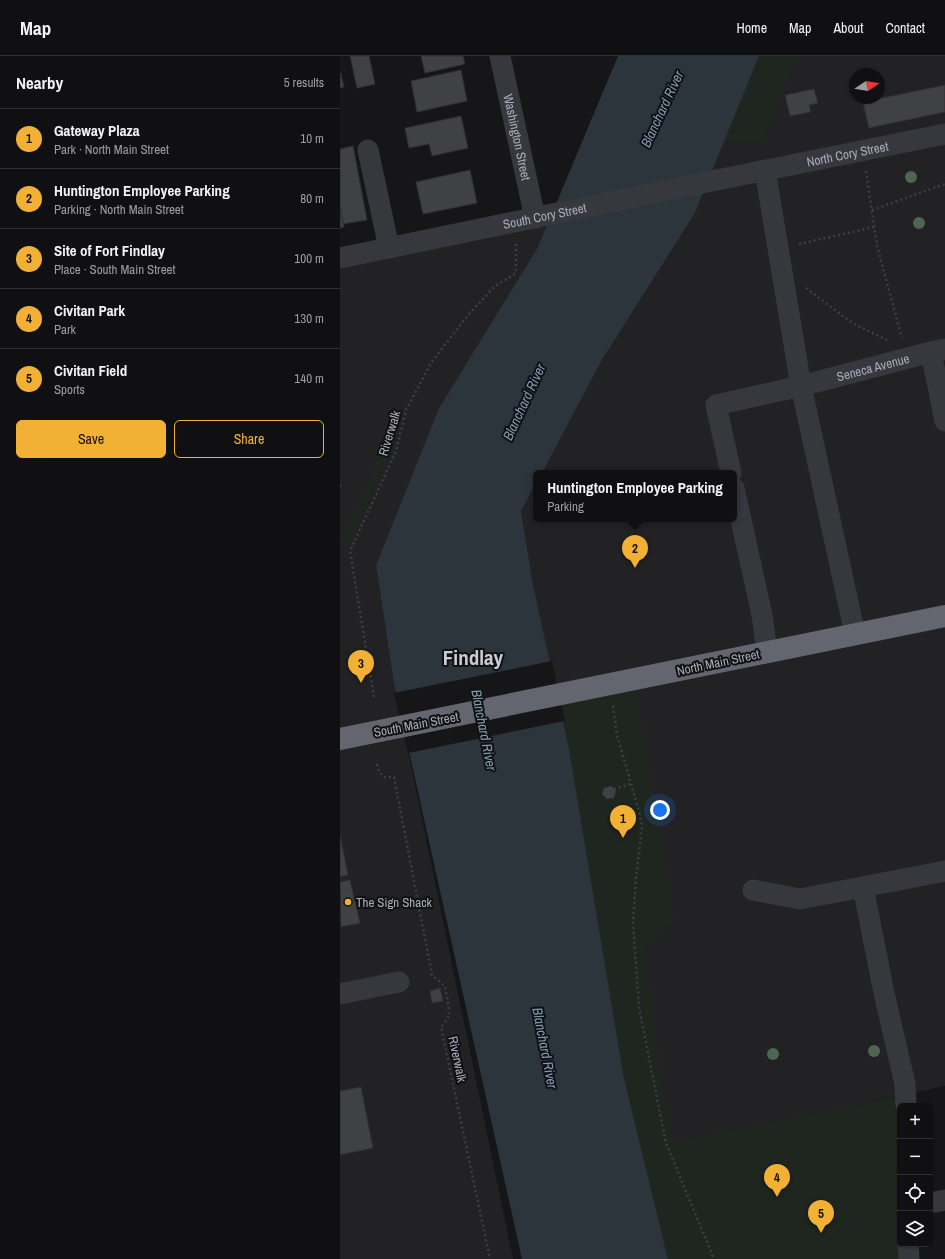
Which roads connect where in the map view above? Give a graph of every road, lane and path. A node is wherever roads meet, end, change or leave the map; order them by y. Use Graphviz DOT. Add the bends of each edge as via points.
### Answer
graph roads {
  1 [pos="500,56"];
  2 [pos="945,134"];
  3 [pos="368,150"];
  4 [pos="863,150"];
  5 [pos="757,172"];
  6 [pos="945,184"];
  7 [pos="872,210"];
  8 [pos="525,220"];
  9 [pos="874,227"];
  10 [pos="389,248"];
  11 [pos="778,248"];
  12 [pos="340,258"];
  13 [pos="782,269"];
  14 [pos="938,351"];
  15 [pos="907,354"];
  16 [pos="801,386"];
  17 [pos="945,421"];
  18 [pos="730,470"];
  19 [pos="737,502"];
  20 [pos="945,616"];
  21 [pos="855,634"];
  22 [pos="767,652"];
  23 [pos="610,684"];
  24 [pos="374,697"];
  25 [pos="492,709"];
  26 [pos="340,739"];
  27 [pos="377,764"];
  28 [pos="630,784"];
  29 [pos="614,789"];
  30 [pos="945,871"];
  31 [pos="863,887"];
  32 [pos="753,890"];
  33 [pos="400,982"];
  34 [pos="340,994"];
  35 [pos="906,1103"];
  36 [pos="945,1200"];
  37 [pos="933,1202"];
  38 [pos="908,1247"];
  39 [pos="490,1259"];
  40 [pos="714,1259"];
  41 [pos="909,1259"];
  1 -- 8 [label="street, Washington Street"];
  2 -- 4 [label="street, North Cory Street"];
  3 -- 10 [label="street"];
  4 -- 5 [label="street, North Cory Street"];
  4 -- 7 [label="path"];
  5 -- 8 [label="street, South Cory Street"];
  5 -- 11 [label="street"];
  6 -- 7 [label="path"];
  7 -- 9 [label="path"];
  8 -- 10 [label="street, South Cory Street"];
  8 -- 24 [label="path, Riverwalk" via="516,254 515,274 495,286 468,315 431,363 406,410 396,451 350,551"];
  9 -- 11 [label="path"];
  9 -- 15 [label="path"];
  10 -- 12 [label="street, South Cory Street"];
  11 -- 13 [label="street"];
  13 -- 15 [label="path" via="852,323"];
  13 -- 16 [label="street"];
  14 -- 15 [label="street, Seneca Avenue"];
  14 -- 17 [label="street"];
  15 -- 16 [label="street, Seneca Avenue"];
  16 -- 18 [label="street, Seneca Avenue" via="716,405"];
  16 -- 21 [label="street"];
  19 -- 22 [label="street" via="762,615"];
  20 -- 21 [label="highway, North Main Street"];
  21 -- 22 [label="highway, North Main Street"];
  22 -- 23 [label="highway, North Main Street"];
  23 -- 25 [label="highway, North Main Street"];
  23 -- 28 [label="path" via="617,735"];
  25 -- 26 [label="highway, South Main Street"];
  27 -- 39 [label="path, Riverwalk" via="379,772 385,777 394,777 432,975 445,986 450,1015 441,1026"];
  28 -- 29 [label="path"];
  28 -- 40 [label="path" via="642,827 633,922 639,1007 666,1143"];
  30 -- 31 [label="street"];
  31 -- 32 [label="street" via="800,899"];
  31 -- 35 [label="street" via="905,1084"];
  33 -- 34 [label="street"];
  36 -- 37 [label="street"];
  38 -- 41 [label="street"];
}
